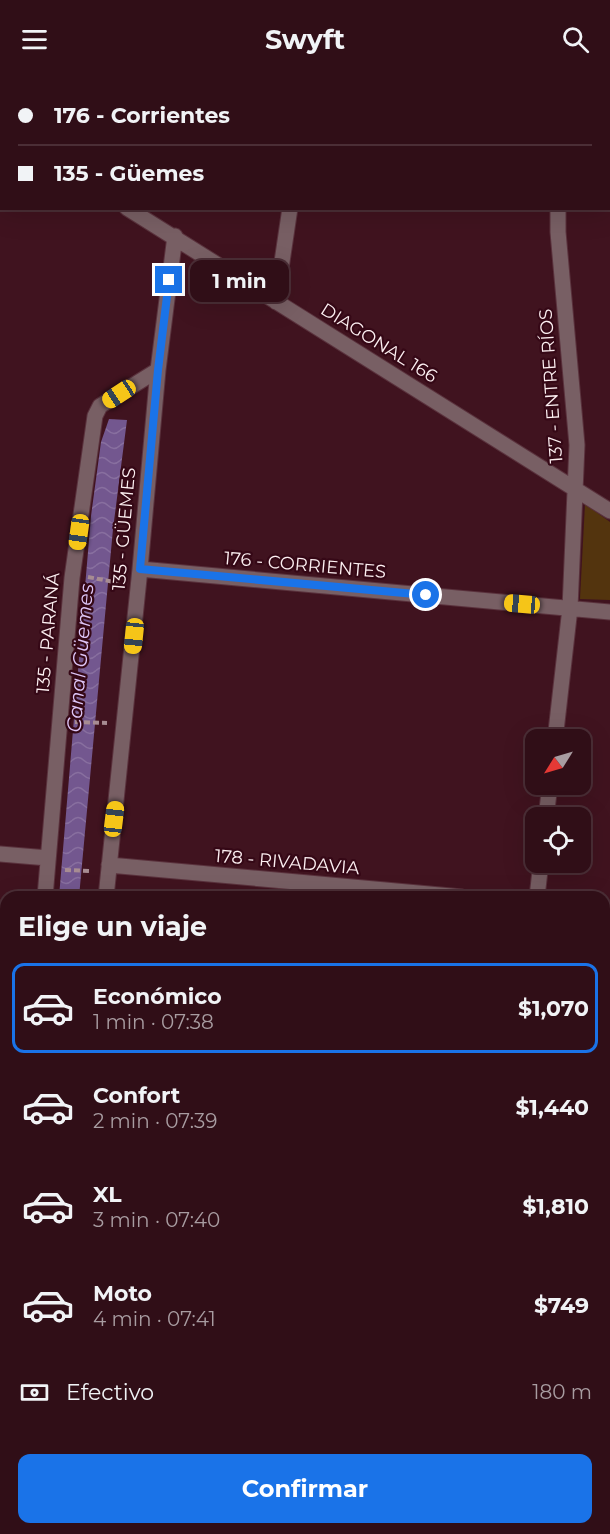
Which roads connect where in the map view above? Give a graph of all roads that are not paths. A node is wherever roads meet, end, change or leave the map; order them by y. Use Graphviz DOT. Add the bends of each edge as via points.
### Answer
graph roads {
  1 [pos="130,210"];
  2 [pos="290,210"];
  3 [pos="558,210"];
  4 [pos="175,236"];
  5 [pos="276,302"];
  6 [pos="158,370"];
  7 [pos="575,490"];
  8 [pos="610,511"];
  9 [pos="140,569"];
  10 [pos="570,608"];
  11 [pos="610,612"];
  12 [pos="556,729"];
  13 [pos="0,854"];
  14 [pos="53,864"];
  15 [pos="109,866"];
  16 [pos="540,873"];
  17 [pos="46,891"];
  18 [pos="107,891"];
  19 [pos="394,891"];
  20 [pos="538,891"];
  1 -- 4 [label="street, DIAGONAL 166"];
  2 -- 5 [label="street"];
  3 -- 7 [label="street, 137 - ENTRE RÍOS" via="577,445"];
  4 -- 5 [label="street, DIAGONAL 166"];
  4 -- 6 [label="street, 135 - GÜEMES"];
  5 -- 7 [label="street, DIAGONAL 166"];
  6 -- 9 [label="street, 135 - GÜEMES"];
  6 -- 14 [label="street, 135 - PARANÁ" via="100,406 95,416 72,578"];
  7 -- 8 [label="street, DIAGONAL 166"];
  7 -- 10 [label="street, 137 - ENTRE RÍOS"];
  9 -- 10 [label="street, 176 - CORRIENTES"];
  9 -- 15 [label="street, 135 - GÜEMES"];
  10 -- 11 [label="street, 176 - CORRIENTES"];
  10 -- 12 [label="street, 137 - ENTRE RÍOS"];
  13 -- 14 [label="street"];
  14 -- 17 [label="street, 135 - PARANÁ"];
  15 -- 18 [label="street, 135 - GÜEMES"];
  15 -- 19 [label="street, 178 - RIVADAVIA"];
  16 -- 20 [label="street"];
}
